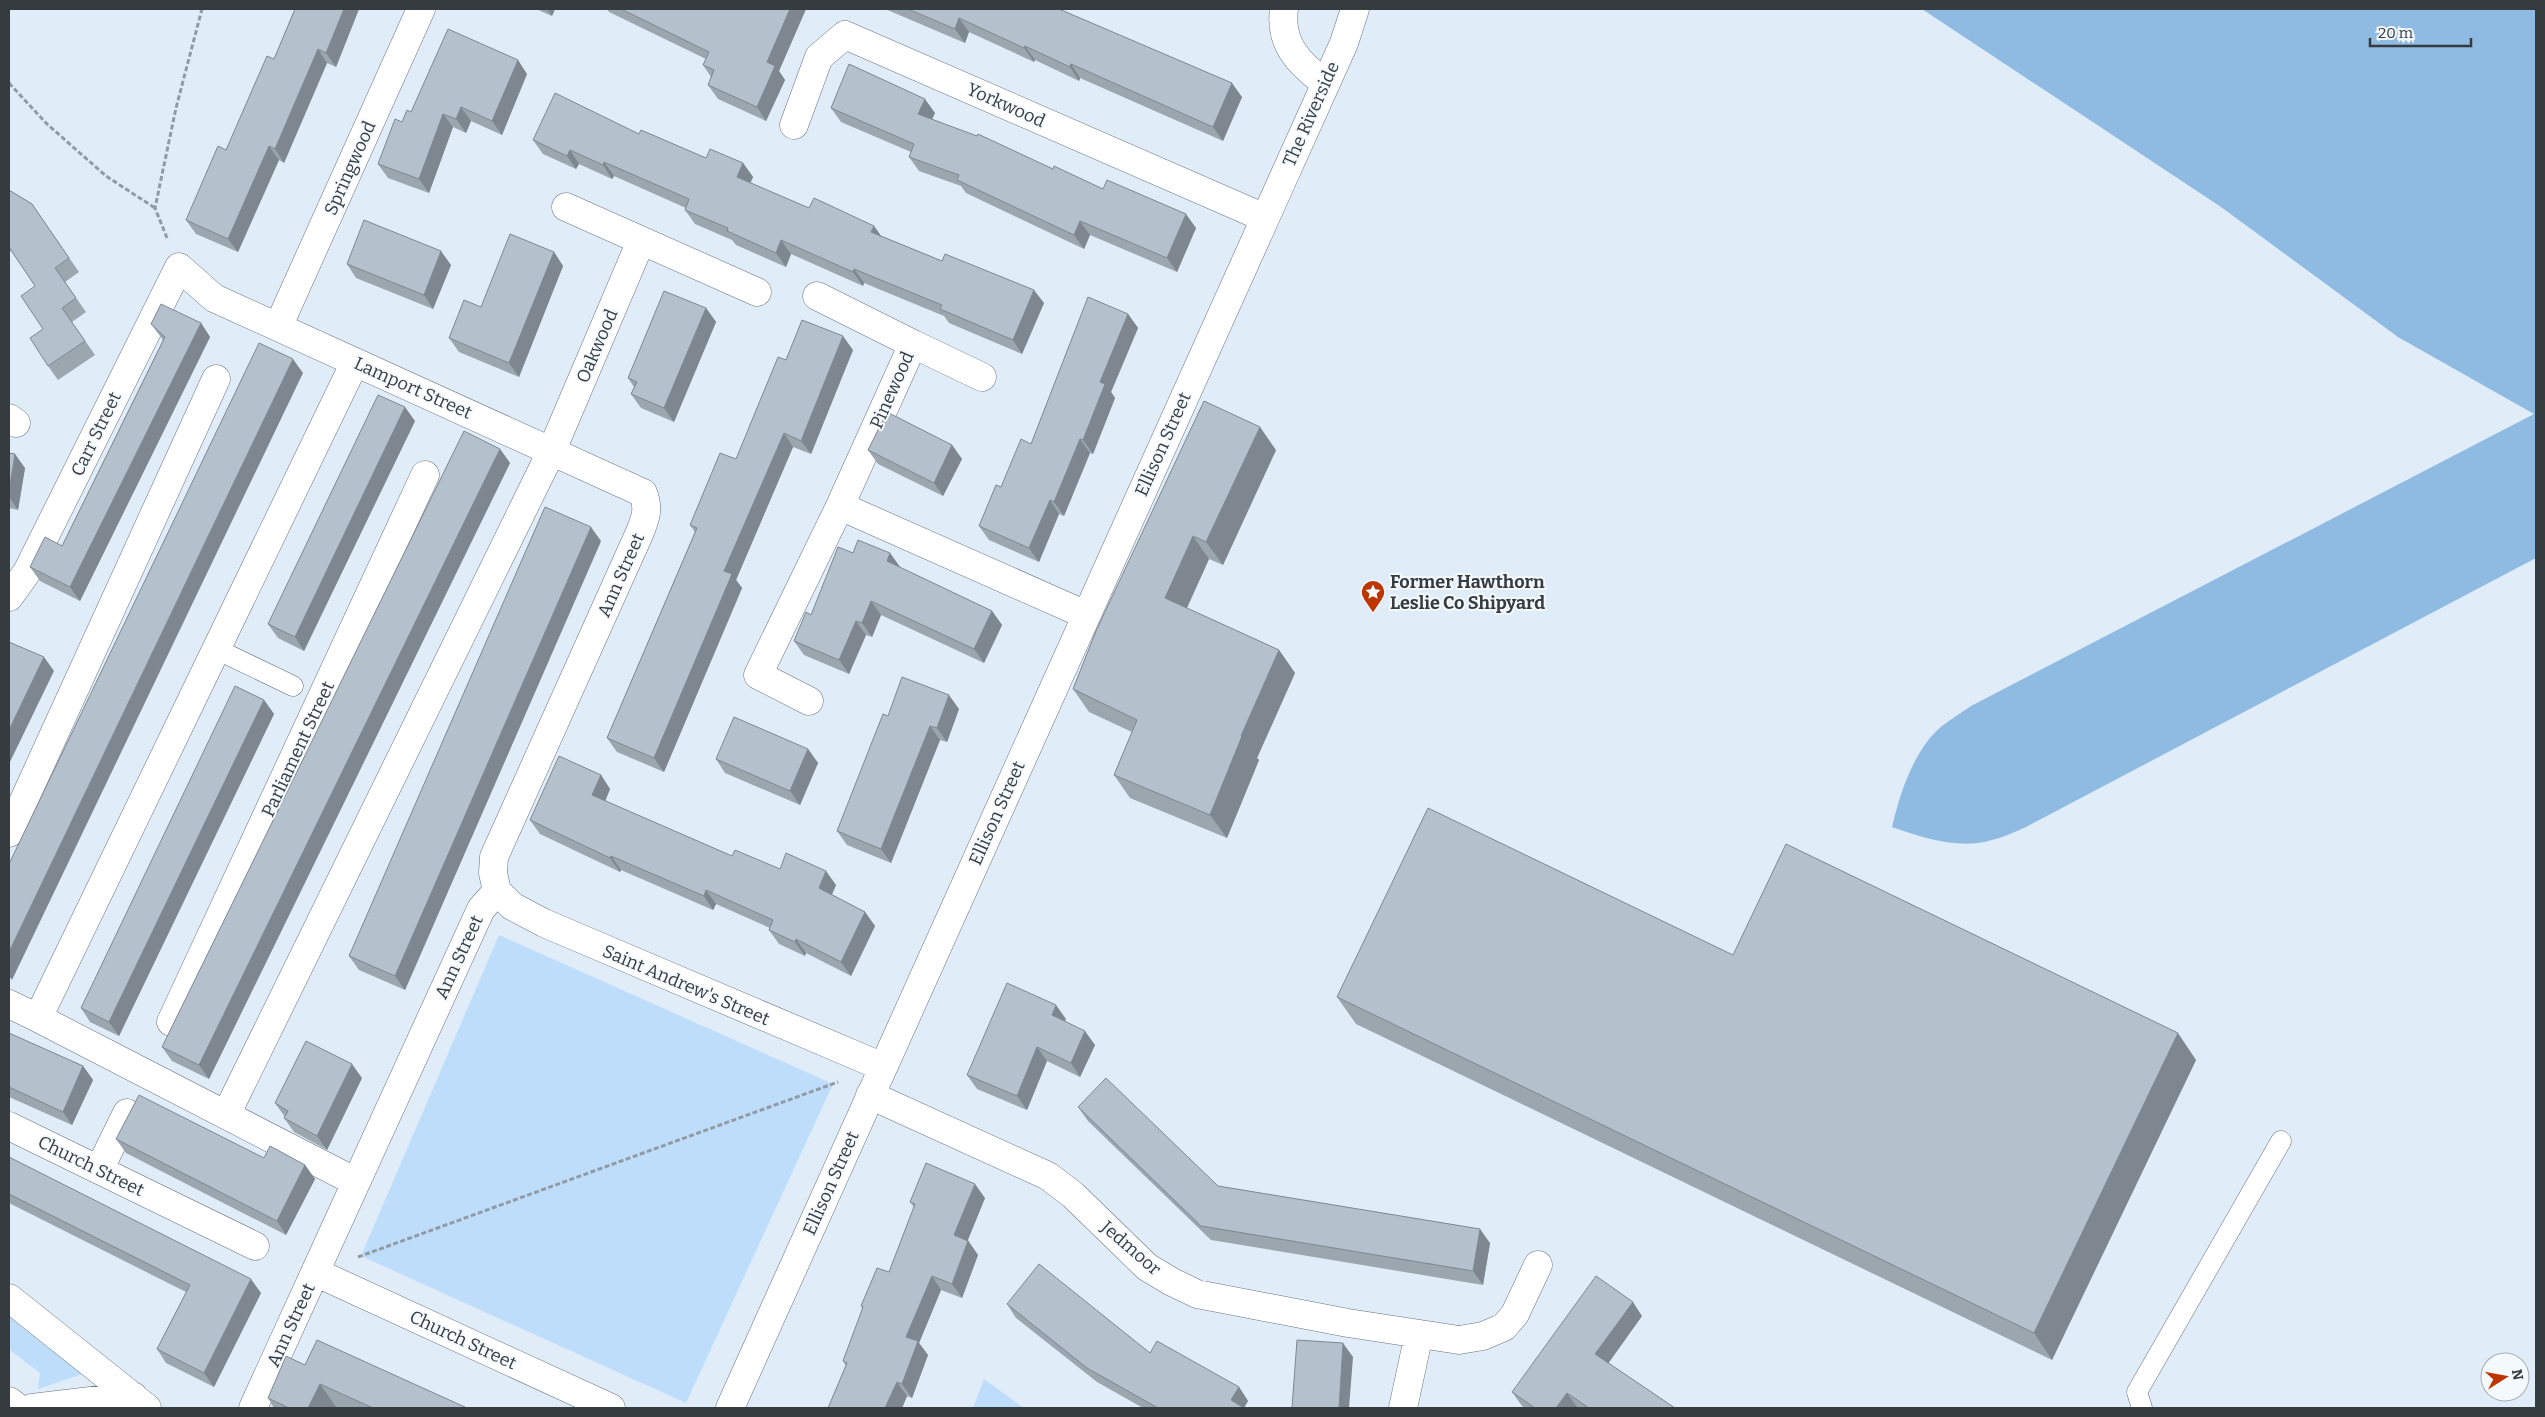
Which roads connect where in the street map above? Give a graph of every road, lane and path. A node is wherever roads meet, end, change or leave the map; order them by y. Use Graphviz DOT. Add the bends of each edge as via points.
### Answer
graph roads {
  1 [pos="202,9"];
  2 [pos="421,9"];
  3 [pos="1284,9"];
  4 [pos="1355,9"];
  5 [pos="1324,82"];
  6 [pos="9,83"];
  7 [pos="794,125"];
  8 [pos="566,207"];
  9 [pos="155,208"];
  10 [pos="1265,218"];
  11 [pos="641,241"];
  12 [pos="179,267"];
  13 [pos="757,292"];
  14 [pos="817,296"];
  15 [pos="278,327"];
  16 [pos="913,344"];
  17 [pos="355,362"];
  18 [pos="982,376"];
  19 [pos="216,379"];
  20 [pos="552,450"];
  21 [pos="425,475"];
  22 [pos="648,504"];
  23 [pos="840,506"];
  24 [pos="9,597"];
  25 [pos="1086,615"];
  26 [pos="216,650"];
  27 [pos="293,686"];
  28 [pos="810,701"];
  29 [pos="9,833"];
  30 [pos="497,891"];
  31 [pos="9,1004"];
  32 [pos="38,1018"];
  33 [pos="171,1022"];
  34 [pos="883,1068"];
  35 [pos="870,1095"];
  36 [pos="127,1113"];
  37 [pos="226,1115"];
  38 [pos="9,1126"];
  39 [pos="2282,1141"];
  40 [pos="99,1170"];
  41 [pos="356,1182"];
  42 [pos="255,1246"];
  43 [pos="1538,1265"];
  44 [pos="315,1272"];
  45 [pos="9,1298"];
  46 [pos="1419,1334"];
  47 [pos="9,1401"];
  48 [pos="140,1402"];
  49 [pos="18,1408"];
  50 [pos="32,1408"];
  51 [pos="253,1408"];
  52 [pos="611,1408"];
  53 [pos="730,1408"];
  54 [pos="1403,1408"];
  55 [pos="2142,1408"];
  1 -- 9 [label="path" via="176,108"];
  2 -- 15 [label="street, Springwood"];
  3 -- 5 [label="street" via="1282,20 1288,46 1304,68"];
  4 -- 5 [label="street, The Riverside" via="1344,43"];
  5 -- 10 [label="street, The Riverside"];
  6 -- 9 [label="path" via="47,124 106,176"];
  7 -- 10 [label="street, Yorkwood" via="819,56 846,34"];
  8 -- 11 [label="street"];
  9 -- 12 [label="path"];
  10 -- 25 [label="street, Ellison Street"];
  11 -- 13 [label="street"];
  11 -- 20 [label="street, Oakwood"];
  12 -- 15 [label="street, Lamport Street" via="214,298"];
  12 -- 24 [label="street, Carr Street" via="27,572"];
  14 -- 16 [label="street, Pinewood"];
  15 -- 17 [label="street, Lamport Street"];
  16 -- 18 [label="street"];
  16 -- 23 [label="street, Pinewood"];
  17 -- 20 [label="street, Lamport Street"];
  17 -- 26 [label="street"];
  19 -- 29 [label="street"];
  20 -- 22 [label="street, Lamport Street" via="643,493"];
  20 -- 37 [label="street, Oakwood"];
  21 -- 33 [label="street, Parliament Street"];
  22 -- 30 [label="street, Ann Street" via="647,516 494,856"];
  23 -- 25 [label="street"];
  23 -- 28 [label="street, Pinewood" via="758,674"];
  25 -- 34 [label="street, Ellison Street"];
  26 -- 27 [label="lane"];
  26 -- 32 [label="street"];
  30 -- 34 [label="street, Saint Andrew's Street" via="512,906 544,924"];
  30 -- 41 [label="street, Ann Street" via="481,909"];
  31 -- 32 [label="street"];
  32 -- 37 [label="street"];
  34 -- 35 [label="street, Ellison Street"];
  34 -- 44 [label="path"];
  35 -- 46 [label="street, Jedmoor" via="1048,1176 1073,1195 1147,1267 1197,1294"];
  35 -- 53 [label="street, Ellison Street"];
  36 -- 40 [label="street"];
  37 -- 41 [label="street"];
  38 -- 40 [label="street, Church Street"];
  39 -- 55 [label="lane" via="2136,1392"];
  40 -- 42 [label="street, Church Street"];
  41 -- 44 [label="street, Ann Street"];
  43 -- 46 [label="street, Jedmoor" via="1515,1314 1504,1327 1483,1336 1459,1340"];
  44 -- 51 [label="street, Ann Street"];
  44 -- 52 [label="street, Church Street"];
  45 -- 48 [label="street"];
  46 -- 54 [label="street"];
  47 -- 49 [label="street"];
  48 -- 50 [label="street"];
}
